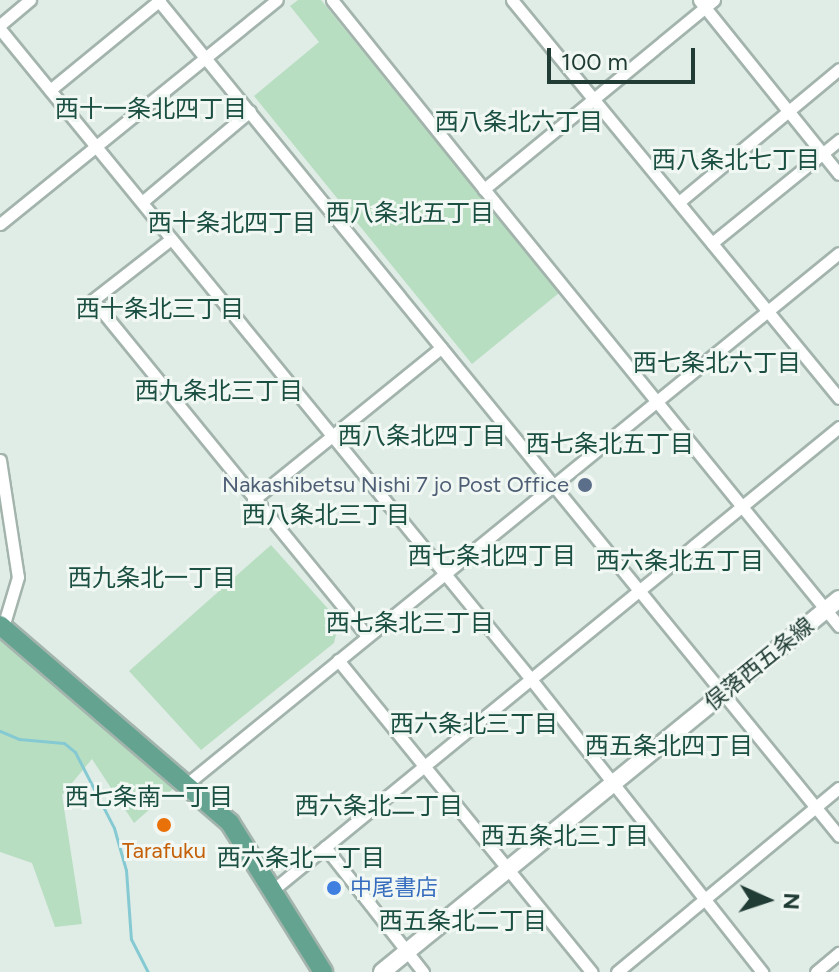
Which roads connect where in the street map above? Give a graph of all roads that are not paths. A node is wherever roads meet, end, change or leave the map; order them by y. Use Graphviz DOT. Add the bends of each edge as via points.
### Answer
graph roads {
  1 [pos="30,0"];
  2 [pos="159,0"];
  3 [pos="277,0"];
  4 [pos="332,0"];
  5 [pos="512,0"];
  6 [pos="706,2"];
  7 [pos="0,27"];
  8 [pos="205,58"];
  9 [pos="839,69"];
  10 [pos="50,90"];
  11 [pos="593,96"];
  12 [pos="250,111"];
  13 [pos="788,111"];
  14 [pos="839,140"];
  15 [pos="97,145"];
  16 [pos="822,153"];
  17 [pos="839,174"];
  18 [pos="484,189"];
  19 [pos="142,202"];
  20 [pos="679,202"];
  21 [pos="0,224"];
  22 [pos="171,239"];
  23 [pos="712,243"];
  24 [pos="839,253"];
  25 [pos="768,310"];
  26 [pos="441,348"];
  27 [pos="839,398"];
  28 [pos="657,399"];
  29 [pos="839,427"];
  30 [pos="330,436"];
  31 [pos="0,460"];
  32 [pos="552,486"];
  33 [pos="253,500"];
  34 [pos="742,505"];
  35 [pos="445,573"];
  36 [pos="639,589"];
  37 [pos="832,604"];
  38 [pos="1,626"];
  39 [pos="839,626"];
  40 [pos="367,636"];
  41 [pos="338,660"];
  42 [pos="530,678"];
  43 [pos="724,694"];
  44 [pos="424,765"];
  45 [pos="188,783"];
  46 [pos="611,785"];
  47 [pos="839,788"];
  48 [pos="815,807"];
  49 [pos="839,836"];
  50 [pos="325,847"];
  51 [pos="507,869"];
  52 [pos="274,889"];
  53 [pos="703,900"];
  54 [pos="407,952"];
  55 [pos="839,953"];
  56 [pos="323,972"];
  57 [pos="382,972"];
  58 [pos="423,972"];
  59 [pos="592,972"];
  60 [pos="617,972"];
  61 [pos="762,972"];
  62 [pos="816,972"];
  1 -- 7 [label="street"];
  2 -- 8 [label="street"];
  2 -- 10 [label="street"];
  3 -- 8 [label="street"];
  4 -- 18 [label="street"];
  5 -- 11 [label="street"];
  6 -- 11 [label="street"];
  6 -- 13 [label="street"];
  7 -- 10 [label="street"];
  8 -- 12 [label="street"];
  8 -- 15 [label="street"];
  9 -- 13 [label="street"];
  10 -- 15 [label="street"];
  11 -- 18 [label="street"];
  11 -- 20 [label="street"];
  12 -- 19 [label="street"];
  12 -- 26 [label="street"];
  13 -- 16 [label="street"];
  13 -- 20 [label="street"];
  14 -- 16 [label="street"];
  15 -- 19 [label="street"];
  15 -- 21 [label="street"];
  16 -- 17 [label="street"];
  16 -- 23 [label="street"];
  18 -- 28 [label="street"];
  19 -- 22 [label="street"];
  20 -- 23 [label="street"];
  22 -- 30 [label="street"];
  22 -- 33 [label="street" via="93,300"];
  23 -- 25 [label="street"];
  24 -- 25 [label="street"];
  25 -- 27 [label="street"];
  25 -- 28 [label="street"];
  26 -- 30 [label="street"];
  26 -- 32 [label="street"];
  28 -- 32 [label="street"];
  28 -- 34 [label="street"];
  29 -- 34 [label="street"];
  30 -- 33 [label="street"];
  30 -- 35 [label="street"];
  31 -- 38 [label="street" via="18,577"];
  32 -- 35 [label="street"];
  32 -- 36 [label="street"];
  33 -- 40 [label="street"];
  34 -- 36 [label="street"];
  34 -- 37 [label="street"];
  35 -- 40 [label="street"];
  35 -- 42 [label="street"];
  36 -- 42 [label="street"];
  36 -- 43 [label="street"];
  37 -- 39 [label="street"];
  37 -- 43 [label="main road, 俣落西五条線"];
  38 -- 45 [label="main road"];
  40 -- 41 [label="street"];
  41 -- 44 [label="street"];
  41 -- 45 [label="street"];
  42 -- 44 [label="street"];
  42 -- 46 [label="street"];
  43 -- 46 [label="main road, 俣落西五条線"];
  43 -- 48 [label="street"];
  44 -- 50 [label="street"];
  44 -- 51 [label="street"];
  45 -- 52 [label="main road" via="230,823"];
  46 -- 51 [label="main road, 俣落西五条線"];
  46 -- 53 [label="street"];
  47 -- 48 [label="street"];
  48 -- 49 [label="street"];
  48 -- 53 [label="street"];
  50 -- 52 [label="street"];
  50 -- 54 [label="street"];
  51 -- 54 [label="main road, 俣落西五条線"];
  51 -- 59 [label="street"];
  52 -- 56 [label="main road"];
  53 -- 60 [label="street"];
  53 -- 61 [label="street"];
  54 -- 57 [label="main road, 俣落西五条線"];
  54 -- 58 [label="street"];
  55 -- 62 [label="street"];
}
